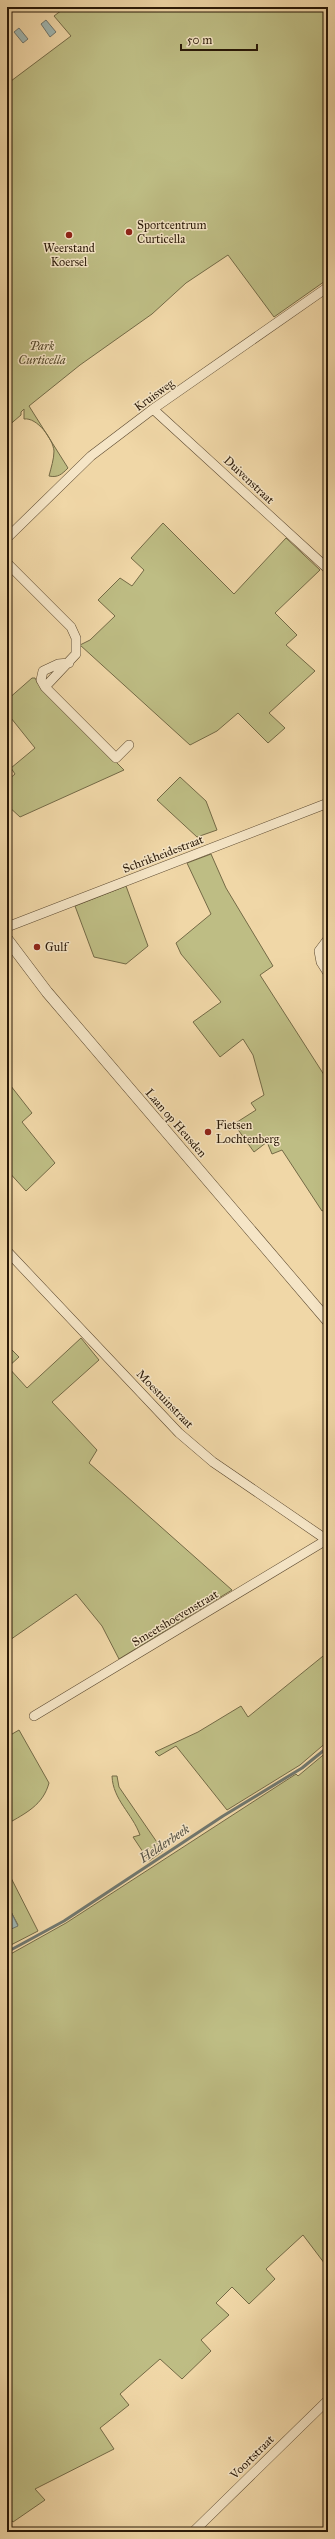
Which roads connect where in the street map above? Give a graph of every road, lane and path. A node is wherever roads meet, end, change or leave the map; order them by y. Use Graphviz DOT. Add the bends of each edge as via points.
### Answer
graph roads {
  1 [pos="328,288"];
  2 [pos="153,409"];
  3 [pos="7,538"];
  4 [pos="7,563"];
  5 [pos="328,569"];
  6 [pos="129,745"];
  7 [pos="328,803"];
  8 [pos="7,927"];
  9 [pos="7,939"];
  10 [pos="328,939"];
  11 [pos="328,973"];
  12 [pos="7,1251"];
  13 [pos="328,1322"];
  14 [pos="327,1539"];
  15 [pos="34,1716"];
  16 [pos="328,2400"];
  17 [pos="193,2532"];
  1 -- 2 [label="street, Kruisweg"];
  2 -- 3 [label="street, Kruisweg" via="91,456"];
  2 -- 5 [label="street, Duivenstraat"];
  4 -- 6 [label="street" via="74,632 76,654 45,687 116,758"];
  7 -- 8 [label="street, Schrikheidestraat"];
  9 -- 13 [label="street, Laan op Heusden" via="48,992"];
  10 -- 11 [label="street" via="319,951 321,962"];
  12 -- 14 [label="street, Moestuinstraat" via="179,1433 213,1462"];
  14 -- 15 [label="street, Smeetshoevenstraat"];
  16 -- 17 [label="street, Voortstraat"];
}
